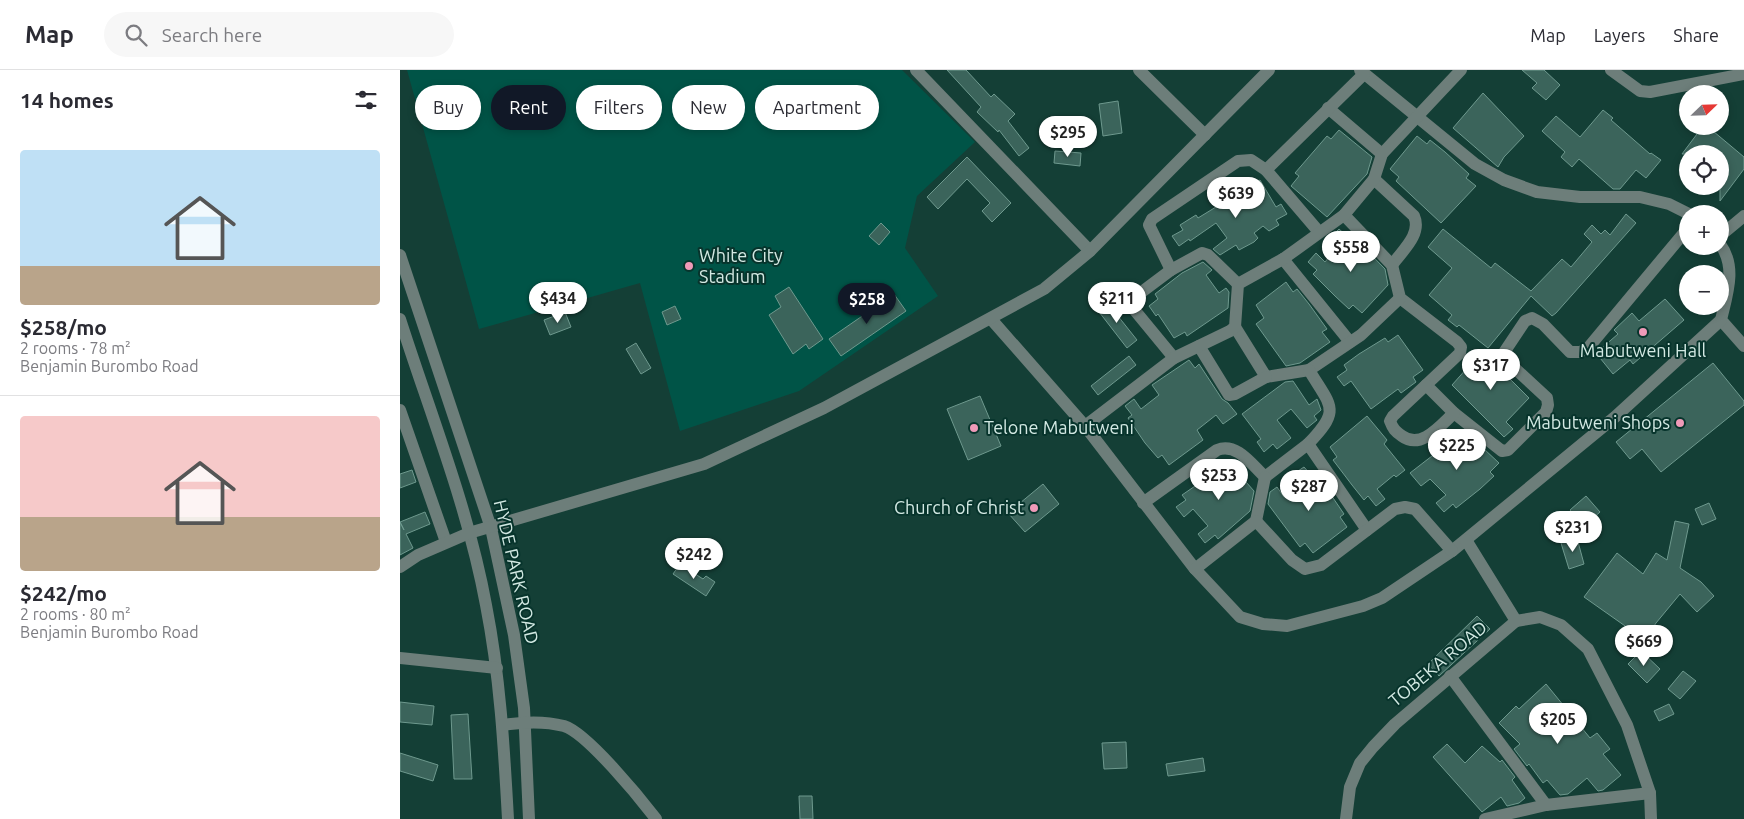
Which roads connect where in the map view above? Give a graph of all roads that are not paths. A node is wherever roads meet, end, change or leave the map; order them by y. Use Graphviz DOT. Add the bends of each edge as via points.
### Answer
graph roads {
  1 [pos="916,70"];
  2 [pos="1139,70"];
  3 [pos="1269,70"];
  4 [pos="1460,70"];
  5 [pos="1611,70"];
  6 [pos="1362,72"];
  7 [pos="1706,76"];
  8 [pos="1744,76"];
  9 [pos="1328,108"];
  10 [pos="1416,116"];
  11 [pos="1204,135"];
  12 [pos="1382,154"];
  13 [pos="1266,170"];
  14 [pos="1374,179"];
  15 [pos="1679,209"];
  16 [pos="1344,215"];
  17 [pos="1744,216"];
  18 [pos="1729,228"];
  19 [pos="1319,232"];
  20 [pos="1679,239"];
  21 [pos="1090,251"];
  22 [pos="400,255"];
  23 [pos="1727,255"];
  24 [pos="1283,258"];
  25 [pos="1392,265"];
  26 [pos="1171,270"];
  27 [pos="1238,284"];
  28 [pos="1400,298"];
  29 [pos="400,319"];
  30 [pos="991,319"];
  31 [pos="1721,320"];
  32 [pos="1235,327"];
  33 [pos="1350,342"];
  34 [pos="1199,346"];
  35 [pos="1744,346"];
  36 [pos="1174,358"];
  37 [pos="1309,370"];
  38 [pos="1266,377"];
  39 [pos="1426,385"];
  40 [pos="400,410"];
  41 [pos="1454,413"];
  42 [pos="1085,426"];
  43 [pos="1308,444"];
  44 [pos="1265,477"];
  45 [pos="1143,503"];
  46 [pos="1256,521"];
  47 [pos="491,528"];
  48 [pos="1367,530"];
  49 [pos="469,533"];
  50 [pos="1466,540"];
  51 [pos="446,542"];
  52 [pos="1452,551"];
  53 [pos="400,567"];
  54 [pos="1195,570"];
  55 [pos="1516,621"];
  56 [pos="400,658"];
  57 [pos="497,668"];
  58 [pos="1450,676"];
  59 [pos="525,722"];
  60 [pos="503,725"];
  61 [pos="1650,793"];
  62 [pos="1546,805"];
  63 [pos="508,819"];
  64 [pos="529,819"];
  65 [pos="656,819"];
  66 [pos="1346,819"];
  67 [pos="1485,819"];
  68 [pos="1651,819"];
  1 -- 21 [label="street"];
  2 -- 11 [label="street"];
  3 -- 11 [label="street"];
  4 -- 10 [label="street"];
  5 -- 7 [label="street" via="1640,91 1650,92"];
  6 -- 9 [label="street"];
  6 -- 10 [label="street"];
  7 -- 8 [label="street"];
  9 -- 12 [label="street"];
  9 -- 13 [label="street"];
  10 -- 12 [label="street"];
  10 -- 15 [label="street" via="1475,164 1504,180 1537,192 1580,197 1640,197"];
  11 -- 21 [label="street"];
  12 -- 14 [label="street"];
  13 -- 19 [label="street"];
  13 -- 26 [label="street" via="1251,160 1238,161 1152,219 1150,225"];
  14 -- 16 [label="street"];
  14 -- 25 [label="street" via="1414,216 1417,224 1416,232"];
  16 -- 19 [label="street"];
  16 -- 25 [label="street"];
  17 -- 18 [label="street"];
  19 -- 24 [label="street"];
  20 -- 41 [label="street" via="1588,348 1570,352 1543,324 1532,318 1525,321 1504,356 1547,398 1548,405 1546,412 1508,450 1497,448"];
  21 -- 30 [label="street" via="1044,289"];
  22 -- 47 [label="street, HYDE PARK ROAD"];
  23 -- 31 [label="street" via="1730,281"];
  24 -- 27 [label="street"];
  24 -- 33 [label="street"];
  25 -- 28 [label="street"];
  26 -- 27 [label="street" via="1202,253"];
  26 -- 36 [label="street" via="1130,300 1132,307"];
  27 -- 32 [label="street"];
  28 -- 33 [label="street"];
  28 -- 39 [label="street" via="1461,347 1460,353"];
  29 -- 49 [label="street, HYDE PARK ROAD"];
  30 -- 42 [label="street"];
  30 -- 47 [label="street" via="824,408 704,464"];
  31 -- 35 [label="street"];
  31 -- 50 [label="street" via="1615,417"];
  32 -- 34 [label="street"];
  32 -- 38 [label="street"];
  33 -- 37 [label="street"];
  34 -- 36 [label="street"];
  34 -- 38 [label="street" via="1229,395"];
  36 -- 42 [label="street"];
  37 -- 38 [label="street"];
  37 -- 43 [label="street" via="1331,407 1331,417"];
  39 -- 41 [label="street"];
  39 -- 41 [label="street" via="1393,416 1390,421 1394,430 1409,441 1419,441"];
  40 -- 51 [label="street"];
  42 -- 45 [label="street"];
  43 -- 44 [label="street"];
  43 -- 48 [label="street"];
  44 -- 45 [label="street" via="1234,449 1226,446"];
  44 -- 46 [label="street"];
  45 -- 54 [label="street"];
  46 -- 48 [label="street" via="1292,560 1305,569 1321,565"];
  46 -- 54 [label="street"];
  47 -- 49 [label="street"];
  47 -- 59 [label="street, HYDE PARK ROAD" via="514,635"];
  48 -- 52 [label="street" via="1395,508 1405,506 1415,509"];
  49 -- 51 [label="street"];
  49 -- 57 [label="street, HYDE PARK ROAD"];
  50 -- 52 [label="street"];
  50 -- 55 [label="street"];
  51 -- 53 [label="street"];
  52 -- 54 [label="street" via="1369,604 1287,626 1263,624 1240,616"];
  55 -- 58 [label="street, TOBEKA ROAD"];
  55 -- 61 [label="street" via="1540,617 1561,625 1588,649 1627,725"];
  56 -- 57 [label="street"];
  57 -- 60 [label="street, HYDE PARK ROAD"];
  58 -- 62 [label="street"];
  58 -- 66 [label="street, TOBEKA ROAD" via="1395,724 1360,763 1350,787"];
  59 -- 60 [label="street"];
  59 -- 64 [label="street, HYDE PARK ROAD"];
  59 -- 65 [label="street" via="566,726 590,745"];
  60 -- 63 [label="street, HYDE PARK ROAD"];
  61 -- 62 [label="street"];
  61 -- 68 [label="street"];
  62 -- 67 [label="street"];
}
